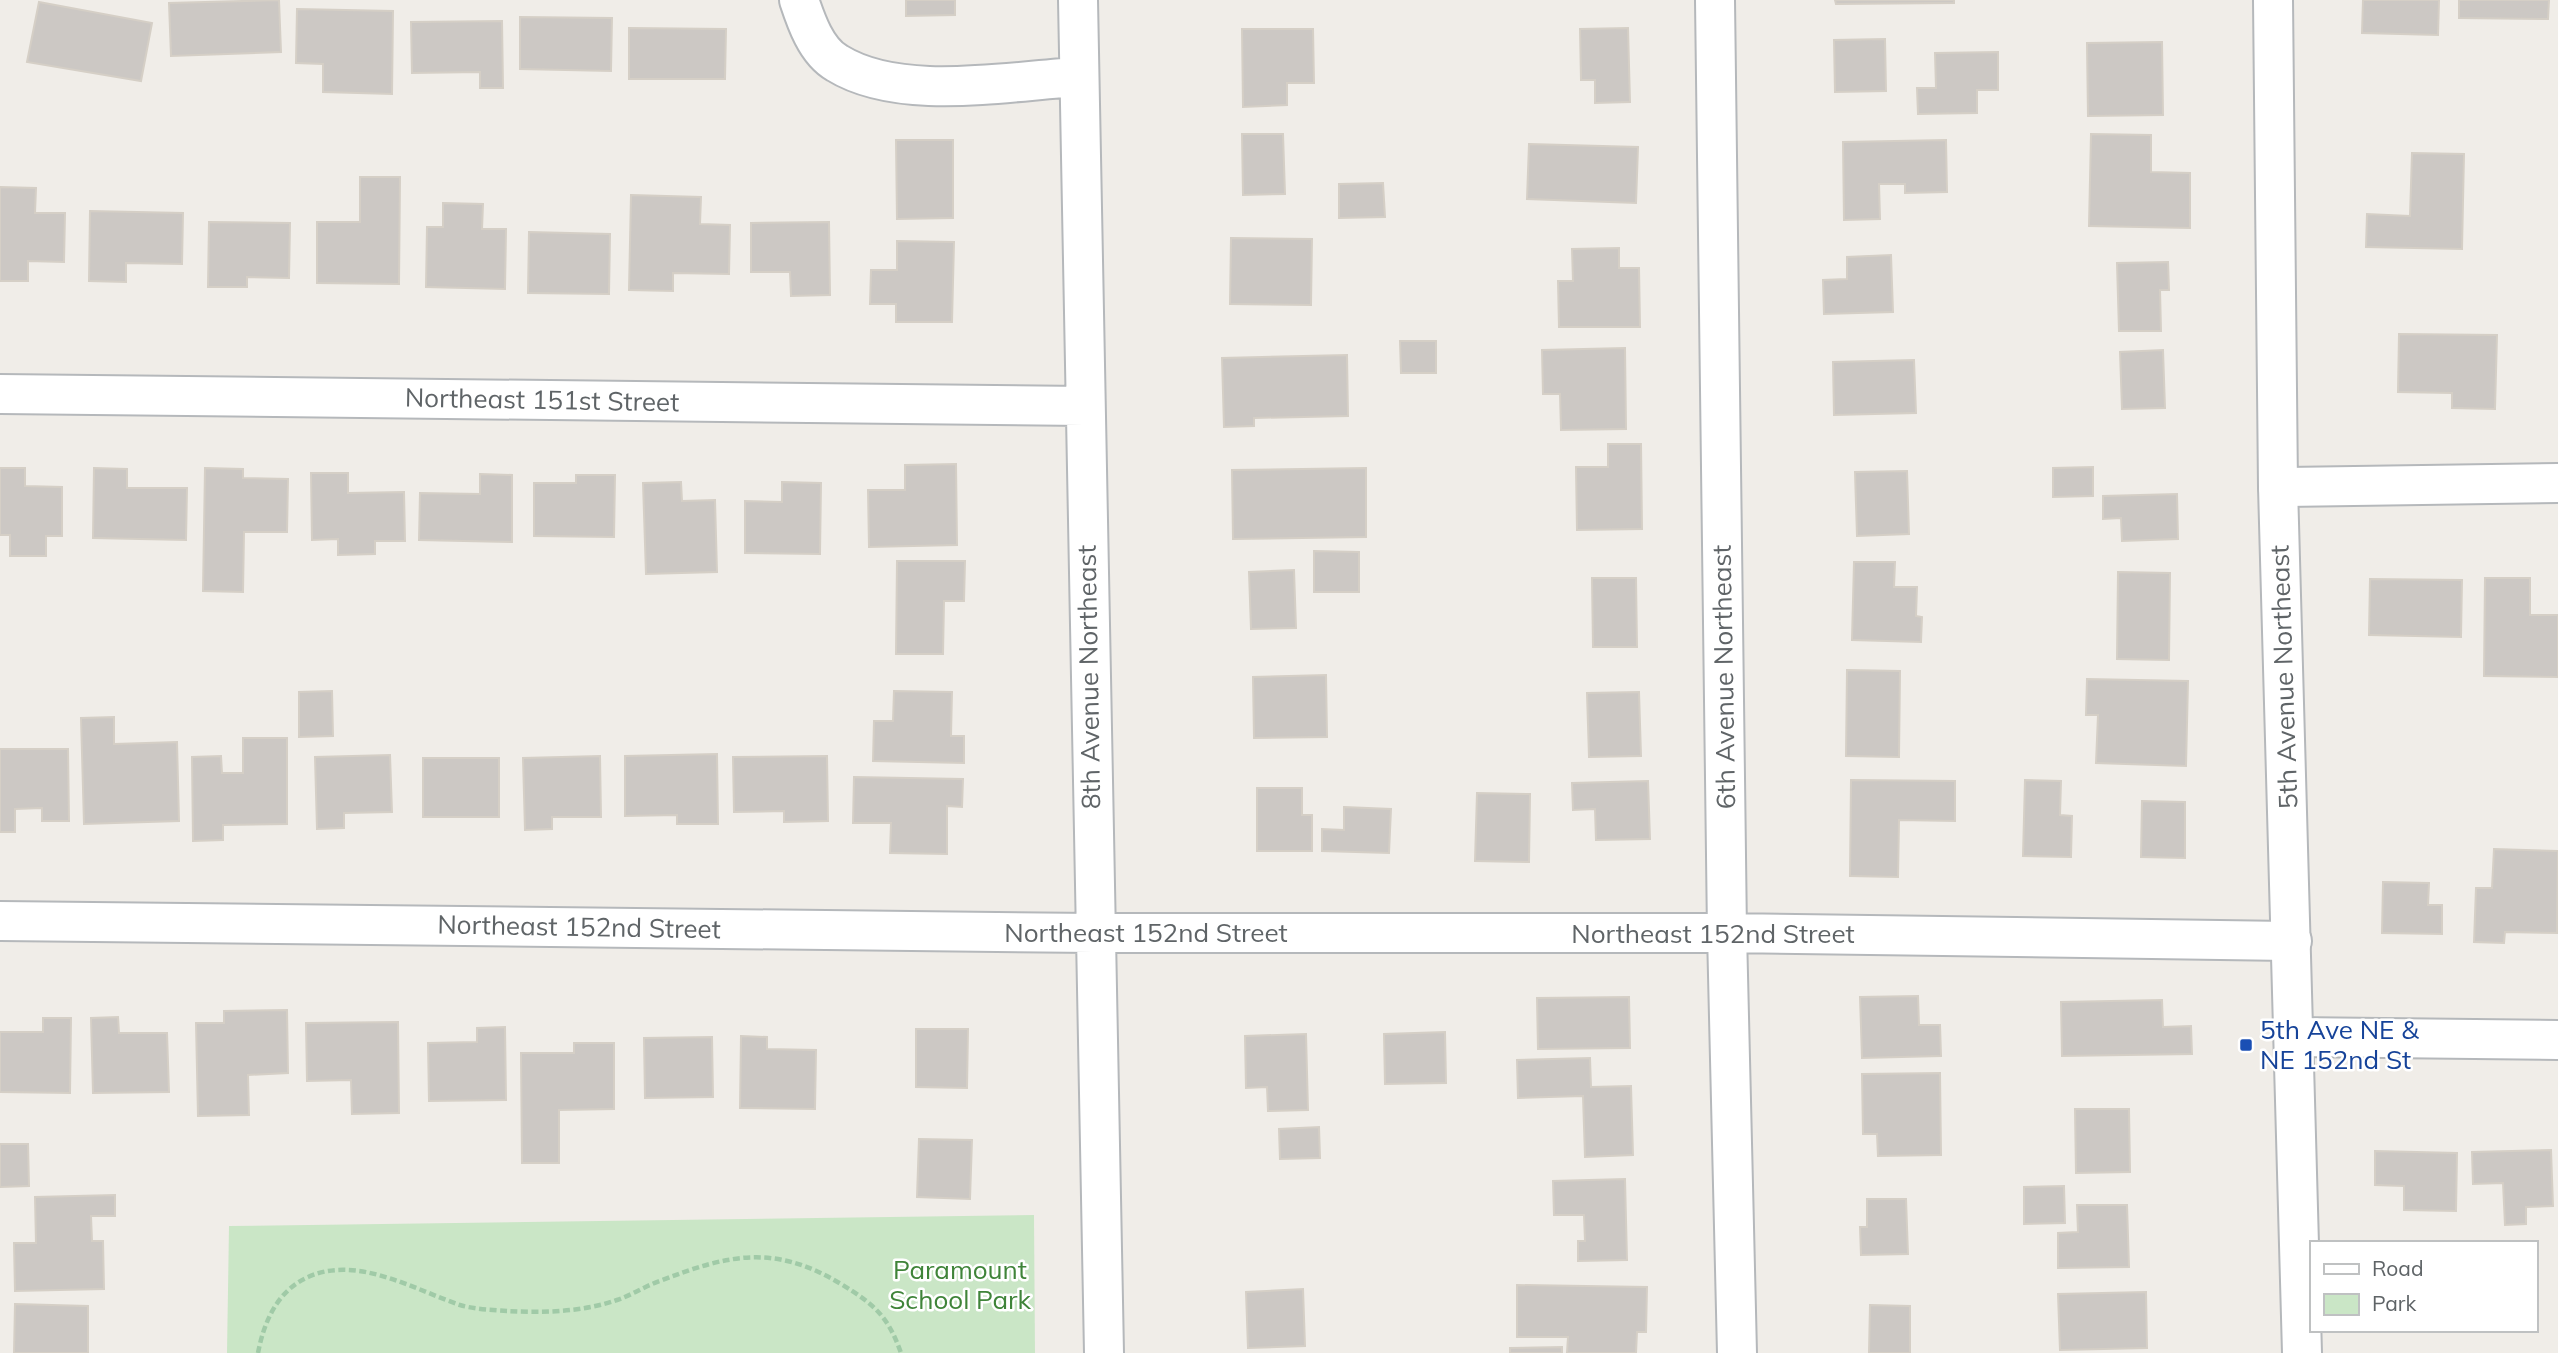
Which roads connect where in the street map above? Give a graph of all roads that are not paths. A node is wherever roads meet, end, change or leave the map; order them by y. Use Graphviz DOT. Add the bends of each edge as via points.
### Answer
graph roads {
  1 [pos="799,0"];
  2 [pos="1078,0"];
  3 [pos="1715,0"];
  4 [pos="2273,0"];
  5 [pos="1079,77"];
  6 [pos="0,394"];
  7 [pos="1084,406"];
  8 [pos="2558,483"];
  9 [pos="2278,487"];
  10 [pos="0,921"];
  11 [pos="1094,933"];
  12 [pos="1727,933"];
  13 [pos="2292,941"];
  14 [pos="2294,1037"];
  15 [pos="2558,1040"];
  16 [pos="1104,1353"];
  17 [pos="1737,1353"];
  18 [pos="2302,1353"];
  1 -- 5 [label="street" via="808,29 834,62 880,82 945,85"];
  2 -- 5 [label="street, 8th Avenue Northeast"];
  3 -- 12 [label="street, 6th Avenue Northeast"];
  4 -- 9 [label="street, 5th Avenue Northeast"];
  5 -- 7 [label="street, 8th Avenue Northeast"];
  6 -- 7 [label="street, Northeast 151st Street"];
  7 -- 11 [label="street, 8th Avenue Northeast"];
  8 -- 9 [label="street"];
  9 -- 13 [label="street, 5th Avenue Northeast"];
  10 -- 11 [label="street, Northeast 152nd Street"];
  11 -- 12 [label="street, Northeast 152nd Street"];
  11 -- 16 [label="street, 8th Avenue Northeast"];
  12 -- 13 [label="street, Northeast 152nd Street"];
  12 -- 17 [label="street, 6th Avenue Northeast"];
  13 -- 14 [label="street, 5th Avenue Northeast"];
  14 -- 15 [label="street"];
  14 -- 18 [label="street, 5th Avenue Northeast"];
}
